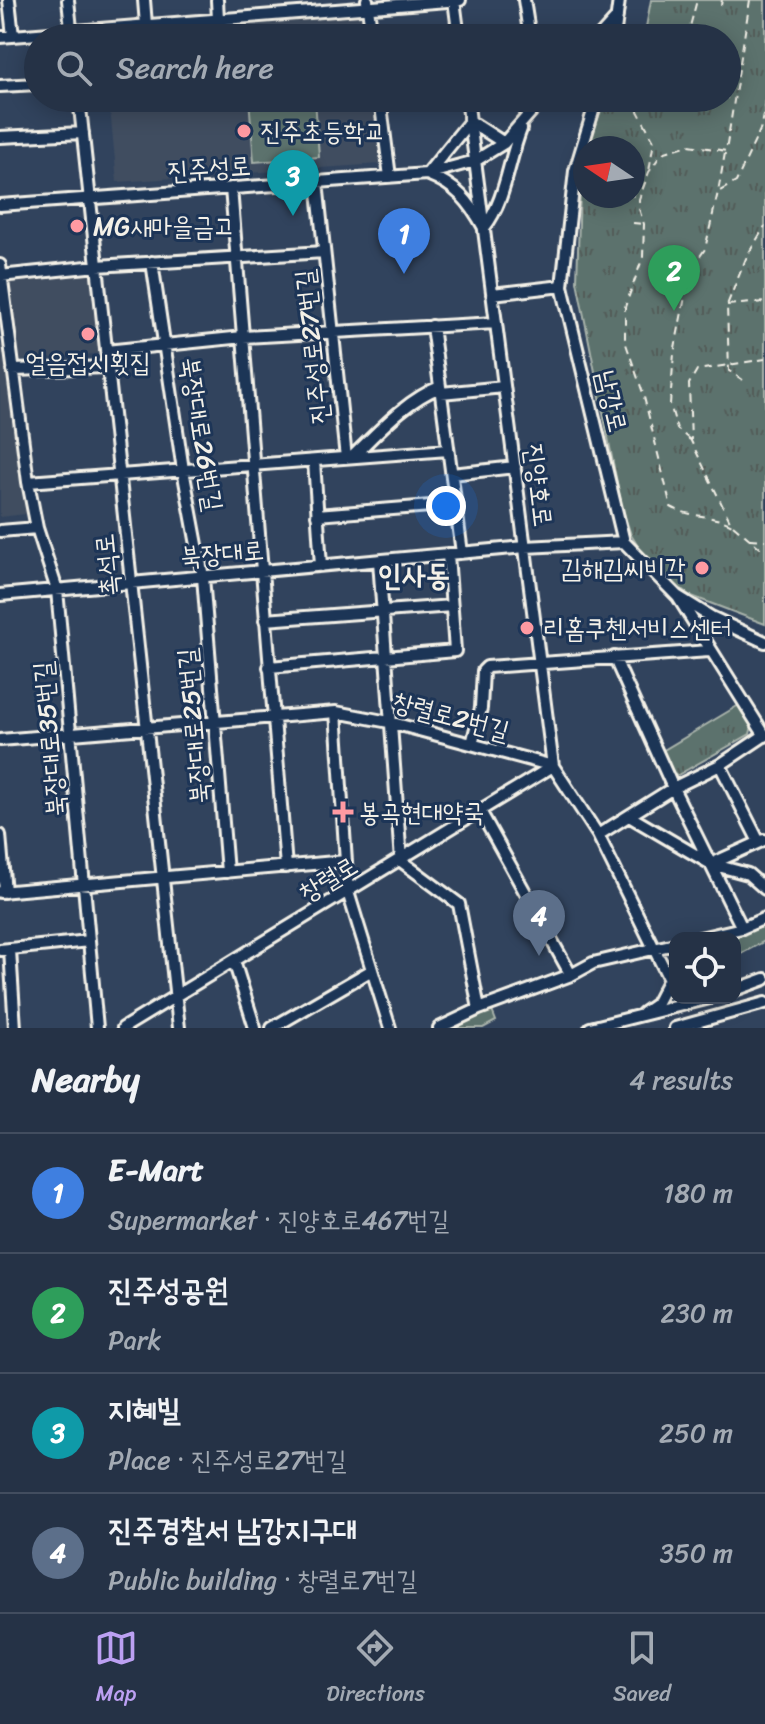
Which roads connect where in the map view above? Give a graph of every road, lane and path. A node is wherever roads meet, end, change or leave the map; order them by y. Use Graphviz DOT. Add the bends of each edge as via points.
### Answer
graph roads {
  1 [pos="9,0"];
  2 [pos="68,0"];
  3 [pos="144,0"];
  4 [pos="217,0"];
  5 [pos="456,0"];
  6 [pos="524,0"];
  7 [pos="619,0"];
  8 [pos="697,0"];
  9 [pos="750,0"];
  10 [pos="367,4"];
  11 [pos="617,17"];
  12 [pos="218,19"];
  13 [pos="71,24"];
  14 [pos="146,24"];
  15 [pos="158,24"];
  16 [pos="370,24"];
  17 [pos="458,24"];
  18 [pos="528,24"];
  19 [pos="611,24"];
  20 [pos="616,24"];
  21 [pos="691,24"];
  22 [pos="13,36"];
  23 [pos="24,36"];
  24 [pos="0,37"];
  25 [pos="741,57"];
  26 [pos="24,85"];
  27 [pos="0,86"];
  28 [pos="765,105"];
  29 [pos="81,112"];
  30 [pos="382,112"];
  31 [pos="469,112"];
  32 [pos="531,112"];
  33 [pos="591,112"];
  34 [pos="639,112"];
  35 [pos="732,112"];
  36 [pos="470,121"];
  37 [pos="524,123"];
  38 [pos="83,133"];
  39 [pos="0,137"];
  40 [pos="504,143"];
  41 [pos="726,151"];
  42 [pos="475,161"];
  43 [pos="649,172"];
  44 [pos="427,174"];
  45 [pos="390,177"];
  46 [pos="317,182"];
  47 [pos="231,188"];
  48 [pos="718,192"];
  49 [pos="90,198"];
  50 [pos="0,205"];
  51 [pos="633,223"];
  52 [pos="644,224"];
  53 [pos="765,226"];
  54 [pos="484,228"];
  55 [pos="324,252"];
  56 [pos="235,257"];
  57 [pos="152,262"];
  58 [pos="97,266"];
  59 [pos="0,272"];
  60 [pos="562,286"];
  61 [pos="492,294"];
  62 [pos="765,302"];
  63 [pos="727,305"];
  64 [pos="496,323"];
  65 [pos="4,324"];
  66 [pos="432,326"];
  67 [pos="334,331"];
  68 [pos="243,337"];
  69 [pos="165,345"];
  70 [pos="106,351"];
  71 [pos="765,359"];
  72 [pos="729,365"];
  73 [pos="108,367"];
  74 [pos="13,370"];
  75 [pos="743,380"];
  76 [pos="504,387"];
  77 [pos="440,390"];
  78 [pos="691,441"];
  79 [pos="448,450"];
  80 [pos="349,458"];
  81 [pos="314,461"];
  82 [pos="252,465"];
  83 [pos="515,467"];
  84 [pos="183,470"];
  85 [pos="452,474"];
  86 [pos="119,475"];
  87 [pos="28,482"];
  88 [pos="456,504"];
  89 [pos="317,515"];
  90 [pos="37,523"];
  91 [pos="732,525"];
  92 [pos="0,531"];
  93 [pos="749,539"];
  94 [pos="765,540"];
  95 [pos="624,542"];
  96 [pos="525,547"];
  97 [pos="765,552"];
  98 [pos="462,553"];
  99 [pos="448,554"];
  100 [pos="379,561"];
  101 [pos="321,566"];
  102 [pos="261,571"];
  103 [pos="203,577"];
  104 [pos="131,583"];
  105 [pos="57,590"];
  106 [pos="0,595"];
  107 [pos="677,596"];
  108 [pos="452,606"];
  109 [pos="382,611"];
  110 [pos="265,620"];
  111 [pos="765,642"];
  112 [pos="709,651"];
  113 [pos="385,657"];
  114 [pos="614,657"];
  115 [pos="540,662"];
  116 [pos="269,667"];
  117 [pos="336,712"];
  118 [pos="273,717"];
  119 [pos="215,721"];
  120 [pos="389,722"];
  121 [pos="147,726"];
  122 [pos="70,733"];
  123 [pos="765,736"];
  124 [pos="0,740"];
  125 [pos="472,744"];
  126 [pos="720,765"];
  127 [pos="553,766"];
  128 [pos="673,788"];
  129 [pos="480,811"];
  130 [pos="629,816"];
  131 [pos="0,835"];
  132 [pos="598,835"];
  133 [pos="762,841"];
  134 [pos="346,861"];
  135 [pos="401,861"];
  136 [pos="711,864"];
  137 [pos="286,867"];
  138 [pos="227,872"];
  139 [pos="163,878"];
  140 [pos="84,885"];
  141 [pos="765,889"];
  142 [pos="2,890"];
  143 [pos="348,892"];
  144 [pos="765,918"];
  145 [pos="742,928"];
  146 [pos="725,932"];
  147 [pos="89,941"];
  148 [pos="669,945"];
  149 [pos="653,949"];
  150 [pos="5,950"];
  151 [pos="234,961"];
  152 [pos="372,970"];
  153 [pos="571,975"];
  154 [pos="669,977"];
  155 [pos="765,979"];
  156 [pos="669,986"];
  157 [pos="741,988"];
  158 [pos="176,997"];
  159 [pos="765,1003"];
  160 [pos="676,1004"];
  161 [pos="683,1004"];
  162 [pos="479,1009"];
  163 [pos="732,1014"];
  164 [pos="638,1016"];
  165 [pos="694,1026"];
  166 [pos="15,1028"];
  167 [pos="97,1028"];
  168 [pos="123,1028"];
  169 [pos="179,1028"];
  170 [pos="255,1028"];
  171 [pos="272,1028"];
  172 [pos="390,1028"];
  173 [pos="439,1028"];
  174 [pos="590,1028"];
  175 [pos="675,1028"];
  176 [pos="717,1028"];
  1 -- 22 [label="street"];
  2 -- 13 [label="street"];
  3 -- 14 [label="street"];
  4 -- 12 [label="street"];
  5 -- 10 [label="street"];
  5 -- 17 [label="street"];
  6 -- 18 [label="street"];
  7 -- 11 [label="street"];
  8 -- 21 [label="path"];
  9 -- 25 [label="path"];
  10 -- 12 [label="street"];
  10 -- 16 [label="street"];
  11 -- 19 [label="street"];
  11 -- 20 [label="street"];
  12 -- 15 [label="street"];
  22 -- 23 [label="street"];
  22 -- 24 [label="street"];
  26 -- 27 [label="street"];
  28 -- 48 [label="path" via="760,130 736,182"];
  29 -- 38 [label="street, 촉석로"];
  30 -- 45 [label="street"];
  31 -- 36 [label="street, 진양호로"];
  32 -- 37 [label="street, 진주성로"];
  33 -- 60 [label="street, 남강로" via="575,171"];
  34 -- 43 [label="path" via="654,141"];
  35 -- 41 [label="path"];
  36 -- 40 [label="street"];
  36 -- 42 [label="street, 진양호로"];
  36 -- 44 [label="street"];
  37 -- 40 [label="street, 진주성로"];
  37 -- 54 [label="street" via="498,211"];
  38 -- 39 [label="street"];
  38 -- 49 [label="street, 촉석로"];
  40 -- 42 [label="street, 진주성로"];
  41 -- 43 [label="path" via="689,145 662,153"];
  41 -- 48 [label="path"];
  42 -- 44 [label="street, 진주성로"];
  42 -- 54 [label="street, 진양호로"];
  43 -- 52 [label="path" via="639,199"];
  44 -- 45 [label="street, 진주성로"];
  44 -- 54 [label="street" via="471,203"];
  45 -- 46 [label="street, 진주성로"];
  46 -- 47 [label="street, 진주성로"];
  46 -- 55 [label="street, 진주성로27번길"];
  47 -- 49 [label="street, 진주성로"];
  47 -- 56 [label="street"];
  48 -- 78 [label="path" via="705,249 690,271 674,353 670,404 677,429"];
  49 -- 50 [label="street, 진주성로"];
  49 -- 58 [label="street, 촉석로"];
  51 -- 52 [label="path"];
  52 -- 91 [label="path" via="643,257 625,307 625,341 671,507"];
  53 -- 63 [label="path"];
  54 -- 61 [label="street, 진양호로"];
  55 -- 56 [label="street"];
  55 -- 67 [label="street, 진주성로27번길"];
  56 -- 57 [label="street"];
  56 -- 68 [label="street"];
  57 -- 58 [label="street"];
  57 -- 69 [label="street, 북장대로26번길"];
  58 -- 59 [label="street"];
  58 -- 70 [label="street, 촉석로"];
  59 -- 65 [label="street, 북장대로35번길"];
  60 -- 61 [label="street"];
  60 -- 95 [label="street, 남강로"];
  61 -- 64 [label="street, 진양호로"];
  62 -- 63 [label="path"];
  63 -- 72 [label="path"];
  64 -- 66 [label="street"];
  64 -- 76 [label="street, 진양호로"];
  65 -- 74 [label="street, 북장대로35번길"];
  66 -- 67 [label="street"];
  66 -- 77 [label="street"];
  67 -- 68 [label="street"];
  67 -- 80 [label="street, 진주성로27번길"];
  68 -- 69 [label="street"];
  68 -- 82 [label="street"];
  69 -- 70 [label="street"];
  69 -- 84 [label="street, 북장대로26번길"];
  70 -- 73 [label="street, 촉석로"];
  71 -- 72 [label="path"];
  72 -- 75 [label="path" via="729,371"];
  72 -- 78 [label="path" via="697,370 689,384"];
  73 -- 74 [label="street"];
  73 -- 86 [label="street, 촉석로"];
  74 -- 87 [label="street, 북장대로35번길"];
  76 -- 77 [label="street"];
  76 -- 83 [label="street, 진양호로"];
  77 -- 79 [label="street"];
  77 -- 80 [label="street" via="427,392"];
  78 -- 91 [label="path"];
  79 -- 80 [label="street, 진주성로27번길"];
  79 -- 85 [label="street"];
  80 -- 81 [label="street"];
  81 -- 82 [label="street"];
  81 -- 89 [label="street"];
  82 -- 84 [label="street"];
  82 -- 102 [label="street"];
  83 -- 85 [label="street"];
  83 -- 96 [label="street, 진양호로"];
  84 -- 86 [label="street"];
  84 -- 103 [label="street, 북장대로26번길"];
  85 -- 88 [label="street"];
  86 -- 87 [label="street"];
  86 -- 104 [label="street, 촉석로"];
  87 -- 90 [label="street, 북장대로35번길"];
  88 -- 89 [label="street"];
  88 -- 98 [label="street"];
  89 -- 101 [label="street"];
  90 -- 92 [label="street"];
  90 -- 105 [label="street, 북장대로35번길"];
  91 -- 93 [label="path"];
  93 -- 94 [label="path"];
  93 -- 97 [label="path"];
  95 -- 96 [label="street, 북장대로"];
  95 -- 107 [label="street, 남강로"];
  96 -- 98 [label="street, 북장대로"];
  96 -- 115 [label="street, 진양호로"];
  98 -- 99 [label="street, 북장대로"];
  99 -- 100 [label="street, 북장대로"];
  99 -- 108 [label="street"];
  100 -- 101 [label="street, 북장대로"];
  100 -- 109 [label="street"];
  101 -- 102 [label="street, 북장대로"];
  102 -- 103 [label="street, 북장대로"];
  102 -- 110 [label="street"];
  103 -- 104 [label="street, 북장대로"];
  103 -- 119 [label="street, 북장대로25번길"];
  104 -- 105 [label="street, 북장대로"];
  104 -- 121 [label="street, 촉석로"];
  105 -- 106 [label="street, 북장대로"];
  105 -- 122 [label="street, 북장대로35번길"];
  107 -- 111 [label="street, 남강로"];
  107 -- 112 [label="street"];
  108 -- 109 [label="street"];
  108 -- 113 [label="street" via="455,651"];
  109 -- 110 [label="street"];
  109 -- 113 [label="street"];
  110 -- 116 [label="street"];
  112 -- 114 [label="street"];
  112 -- 123 [label="street"];
  113 -- 116 [label="street"];
  113 -- 120 [label="street"];
  114 -- 115 [label="street"];
  114 -- 128 [label="street"];
  115 -- 125 [label="street" via="483,671"];
  115 -- 127 [label="street, 진양호로"];
  116 -- 118 [label="street"];
  117 -- 118 [label="street, 창렬로2번길"];
  117 -- 120 [label="street, 창렬로2번길"];
  117 -- 134 [label="street"];
  118 -- 119 [label="street, 창렬로2번길"];
  118 -- 137 [label="street"];
  119 -- 121 [label="street, 창렬로2번길"];
  119 -- 138 [label="street, 북장대로25번길"];
  120 -- 125 [label="street, 창렬로2번길"];
  120 -- 135 [label="street"];
  121 -- 122 [label="street, 창렬로2번길"];
  121 -- 139 [label="street, 촉석로"];
  122 -- 124 [label="street, 창렬로2번길"];
  122 -- 140 [label="street, 북장대로35번길"];
  123 -- 126 [label="street"];
  125 -- 127 [label="street, 창렬로2번길"];
  126 -- 128 [label="street"];
  126 -- 133 [label="street"];
  127 -- 129 [label="street, 창렬로"];
  127 -- 132 [label="street, 진양호로"];
  128 -- 130 [label="street"];
  128 -- 136 [label="street"];
  129 -- 135 [label="street, 창렬로"];
  129 -- 153 [label="street"];
  130 -- 132 [label="street"];
  130 -- 136 [label="street"];
  131 -- 142 [label="street"];
  132 -- 149 [label="street, 진양호로"];
  133 -- 136 [label="street"];
  134 -- 137 [label="street"];
  134 -- 143 [label="street"];
  135 -- 143 [label="street, 창렬로"];
  135 -- 162 [label="street" via="459,904"];
  136 -- 141 [label="street" via="748,874"];
  136 -- 145 [label="street"];
  137 -- 138 [label="street"];
  138 -- 139 [label="street"];
  139 -- 140 [label="street"];
  139 -- 158 [label="street, 촉석로"];
  140 -- 142 [label="street"];
  140 -- 147 [label="street, 북장대로35번길"];
  143 -- 151 [label="street, 창렬로"];
  143 -- 152 [label="street"];
  144 -- 145 [label="street"];
  145 -- 146 [label="street"];
  147 -- 150 [label="street"];
  147 -- 167 [label="street, 북장대로35번길"];
  148 -- 149 [label="street"];
  149 -- 153 [label="street" via="593,963"];
  149 -- 154 [label="street, 진양호로"];
  150 -- 166 [label="street"];
  151 -- 158 [label="street, 창렬로"];
  151 -- 170 [label="street"];
  152 -- 171 [label="street"];
  152 -- 172 [label="street"];
  153 -- 162 [label="street"];
  155 -- 157 [label="street"];
  156 -- 164 [label="street"];
  158 -- 168 [label="street, 창렬로"];
  158 -- 169 [label="street, 촉석로"];
  159 -- 163 [label="street"];
  160 -- 164 [label="street"];
  161 -- 165 [label="street"];
  162 -- 173 [label="street"];
  163 -- 165 [label="street"];
  163 -- 176 [label="street"];
  164 -- 174 [label="street"];
  165 -- 175 [label="street"];
}
